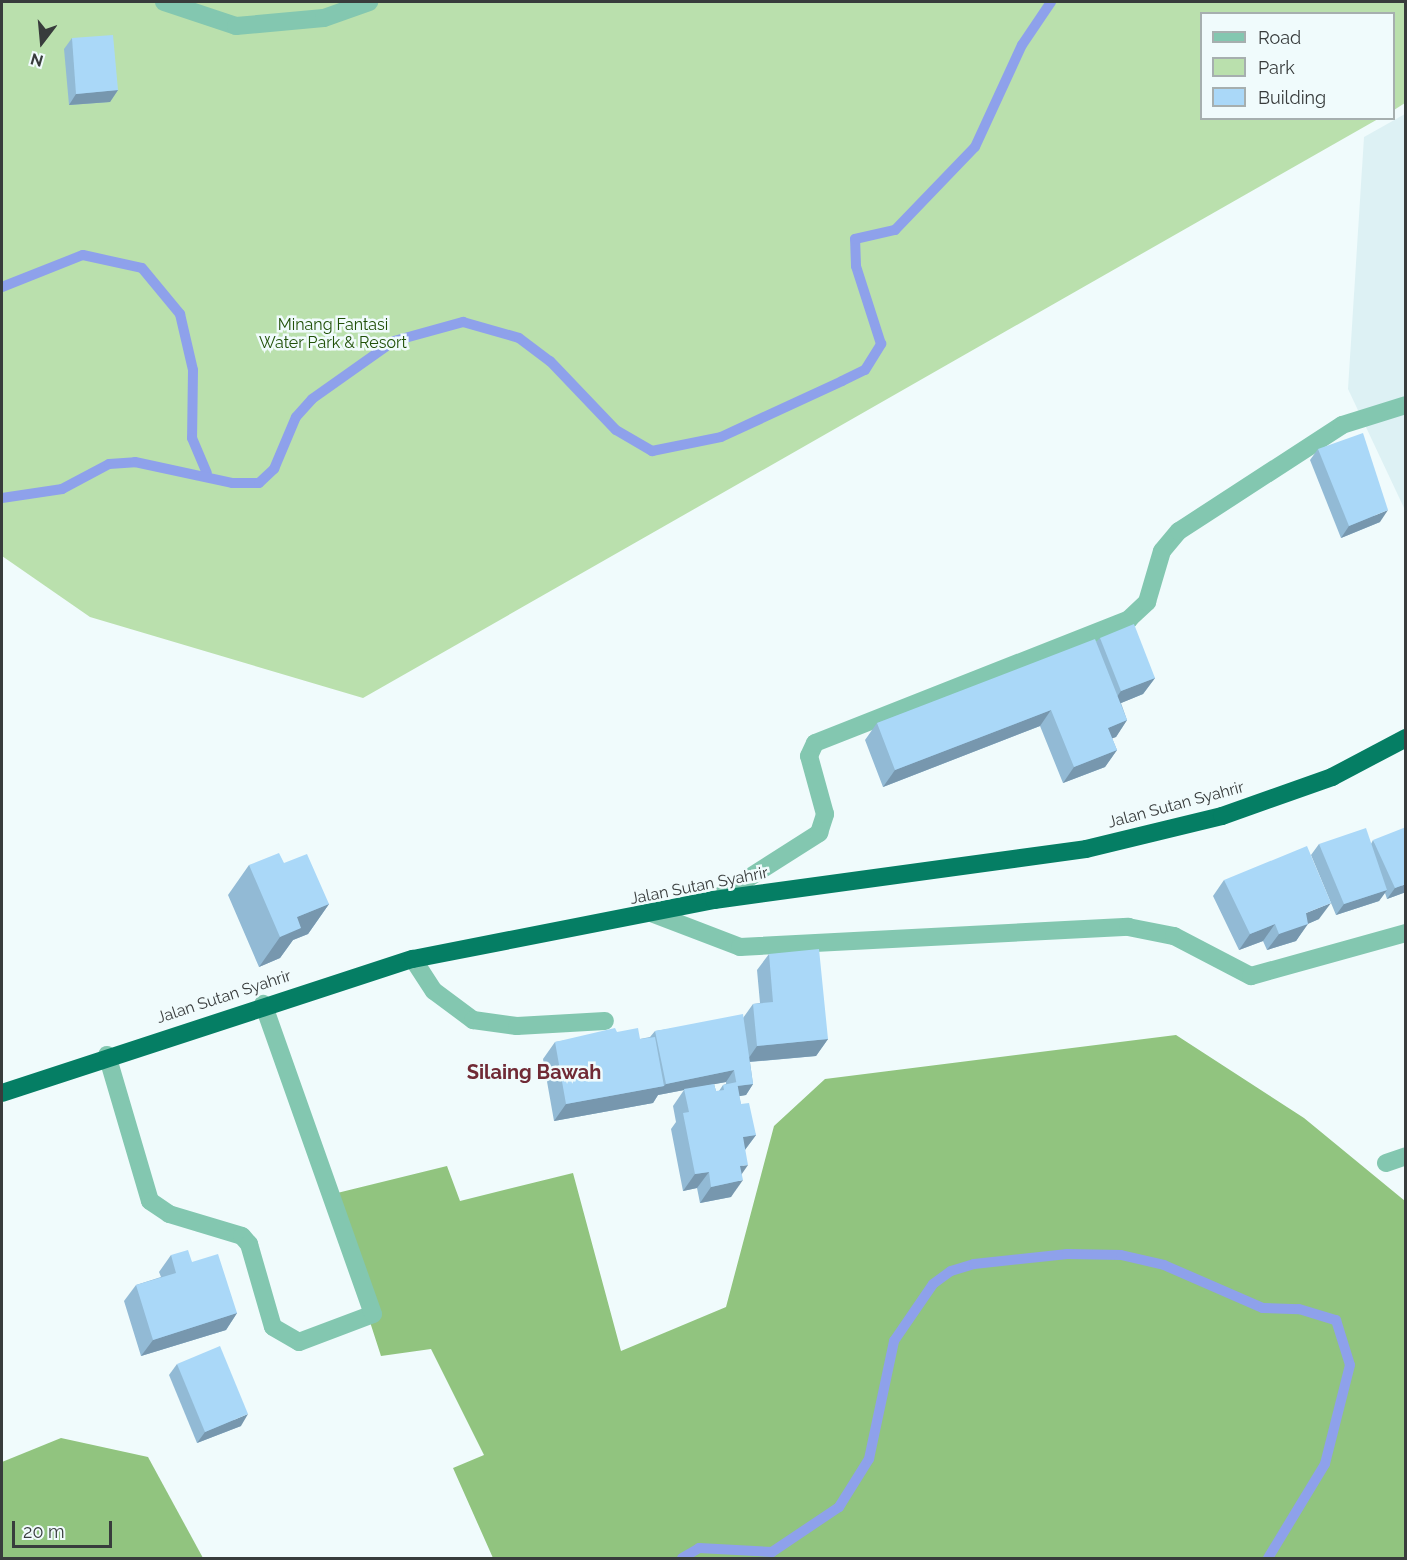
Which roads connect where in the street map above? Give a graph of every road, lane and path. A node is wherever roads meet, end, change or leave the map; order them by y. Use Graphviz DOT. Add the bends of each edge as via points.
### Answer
graph roads {
  1 [pos="164,2"];
  2 [pos="369,2"];
  3 [pos="1406,405"];
  4 [pos="1406,738"];
  5 [pos="714,900"];
  6 [pos="654,915"];
  7 [pos="1406,933"];
  8 [pos="413,959"];
  9 [pos="263,1004"];
  10 [pos="605,1021"];
  11 [pos="107,1055"];
  12 [pos="2,1093"];
  13 [pos="1406,1156"];
  14 [pos="1386,1163"];
  1 -- 2 [label="street" via="236,26 324,18"];
  3 -- 5 [label="street" via="1342,424 1179,531 1162,551 1147,602 1128,619 815,743 809,756 825,814 819,833"];
  4 -- 5 [label="highway, Jalan Sutan Syahrir" via="1332,777 1222,816 1086,849"];
  5 -- 6 [label="highway, Jalan Sutan Syahrir"];
  6 -- 7 [label="street" via="740,947 1128,927 1174,936 1251,976"];
  6 -- 8 [label="highway, Jalan Sutan Syahrir"];
  8 -- 9 [label="highway, Jalan Sutan Syahrir"];
  8 -- 10 [label="street" via="434,991 473,1020 517,1026"];
  9 -- 11 [label="highway, Jalan Sutan Syahrir"];
  9 -- 11 [label="street" via="373,1314 299,1342 273,1327 242,1236 169,1214 150,1201"];
  11 -- 12 [label="highway, Jalan Sutan Syahrir"];
  13 -- 14 [label="street"];
}
